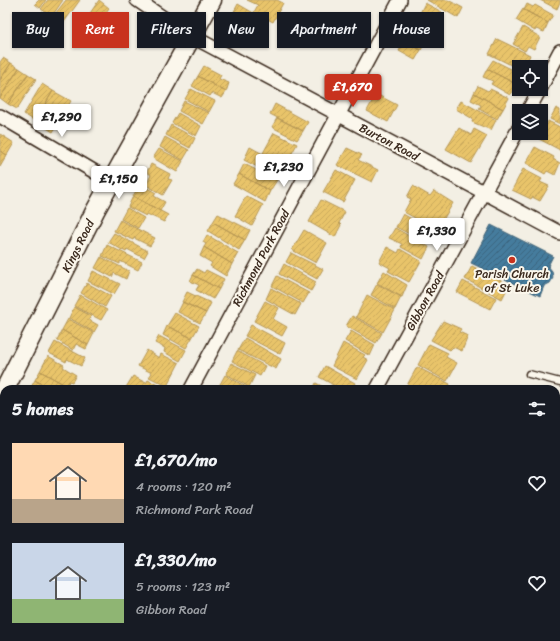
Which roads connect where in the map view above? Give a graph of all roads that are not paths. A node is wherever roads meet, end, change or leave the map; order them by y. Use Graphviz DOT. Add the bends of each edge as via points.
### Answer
graph roads {
  1 [pos="137,0"];
  2 [pos="212,0"];
  3 [pos="400,0"];
  4 [pos="155,12"];
  5 [pos="205,12"];
  6 [pos="206,43"];
  7 [pos="185,48"];
  8 [pos="560,51"];
  9 [pos="548,73"];
  10 [pos="338,114"];
  11 [pos="0,116"];
  12 [pos="512,140"];
  13 [pos="112,182"];
  14 [pos="484,192"];
  15 [pos="560,233"];
  16 [pos="529,374"];
  17 [pos="560,382"];
  18 [pos="7,385"];
  19 [pos="193,385"];
  20 [pos="379,385"];
  1 -- 4 [label="street, Burton Road"];
  2 -- 5 [label="street, Kings Road"];
  3 -- 10 [label="street, Richmond Park Road"];
  6 -- 10 [label="street, Burton Road"];
  7 -- 13 [label="street, Kings Road"];
  8 -- 9 [label="street"];
  10 -- 14 [label="street, Burton Road"];
  10 -- 19 [label="street, Richmond Park Road"];
  11 -- 13 [label="street"];
  12 -- 14 [label="street, Gibbon Road"];
  13 -- 18 [label="street, Kings Road"];
  14 -- 15 [label="street, Burton Road"];
  14 -- 20 [label="street, Gibbon Road"];
  16 -- 17 [label="lane"];
}
